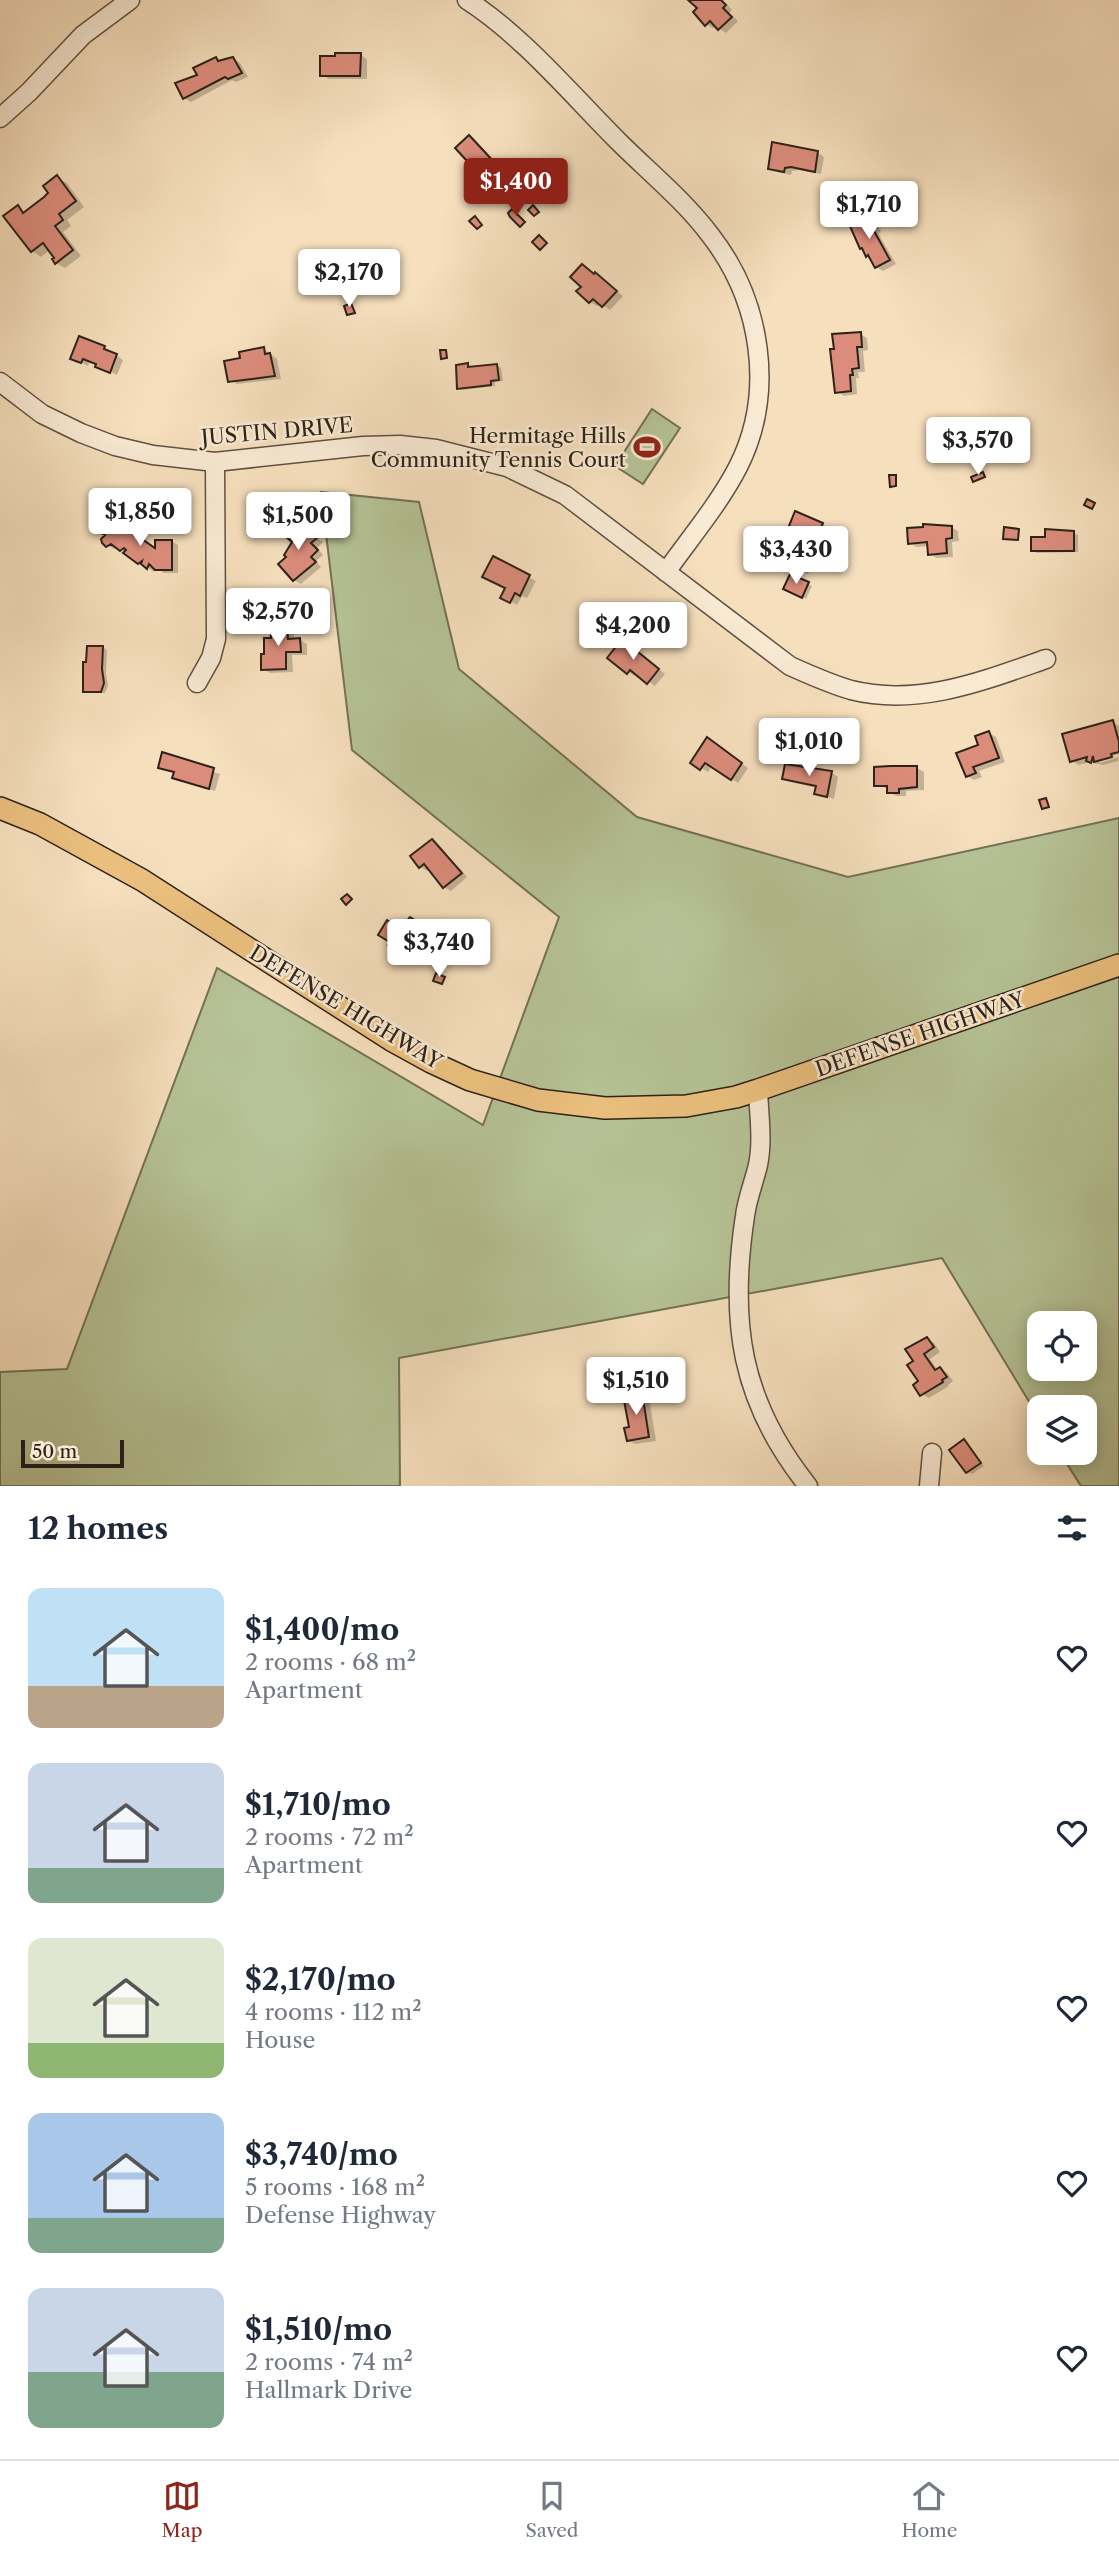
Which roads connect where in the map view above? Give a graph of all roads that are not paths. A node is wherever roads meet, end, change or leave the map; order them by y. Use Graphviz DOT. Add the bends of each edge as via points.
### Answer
graph roads {
  1 [pos="130,0"];
  2 [pos="467,0"];
  3 [pos="0,118"];
  4 [pos="0,382"];
  5 [pos="215,462"];
  6 [pos="666,572"];
  7 [pos="1046,659"];
  8 [pos="197,683"];
  9 [pos="0,808"];
  10 [pos="1119,965"];
  11 [pos="758,1090"];
  12 [pos="932,1453"];
  13 [pos="808,1486"];
  14 [pos="929,1486"];
  1 -- 3 [label="street" via="83,35"];
  2 -- 6 [label="street" via="513,37 694,216 725,255 744,295 759,362 756,412 748,444 725,490"];
  4 -- 5 [label="street, JUSTIN DRIVE" via="42,414 115,446"];
  5 -- 6 [label="street, JUSTIN DRIVE" via="400,445 475,457 565,495"];
  5 -- 8 [label="street" via="216,639"];
  6 -- 7 [label="street, JUSTIN DRIVE" via="790,666 852,690 909,696 936,692"];
  9 -- 11 [label="main road, DEFENSE HIGHWAY" via="40,824 130,873 391,1040 470,1080 538,1100 605,1108 686,1106"];
  10 -- 11 [label="main road, DEFENSE HIGHWAY"];
  11 -- 13 [label="street" via="758,1163 739,1262 740,1335 747,1372 765,1421"];
  12 -- 14 [label="street"];
}
